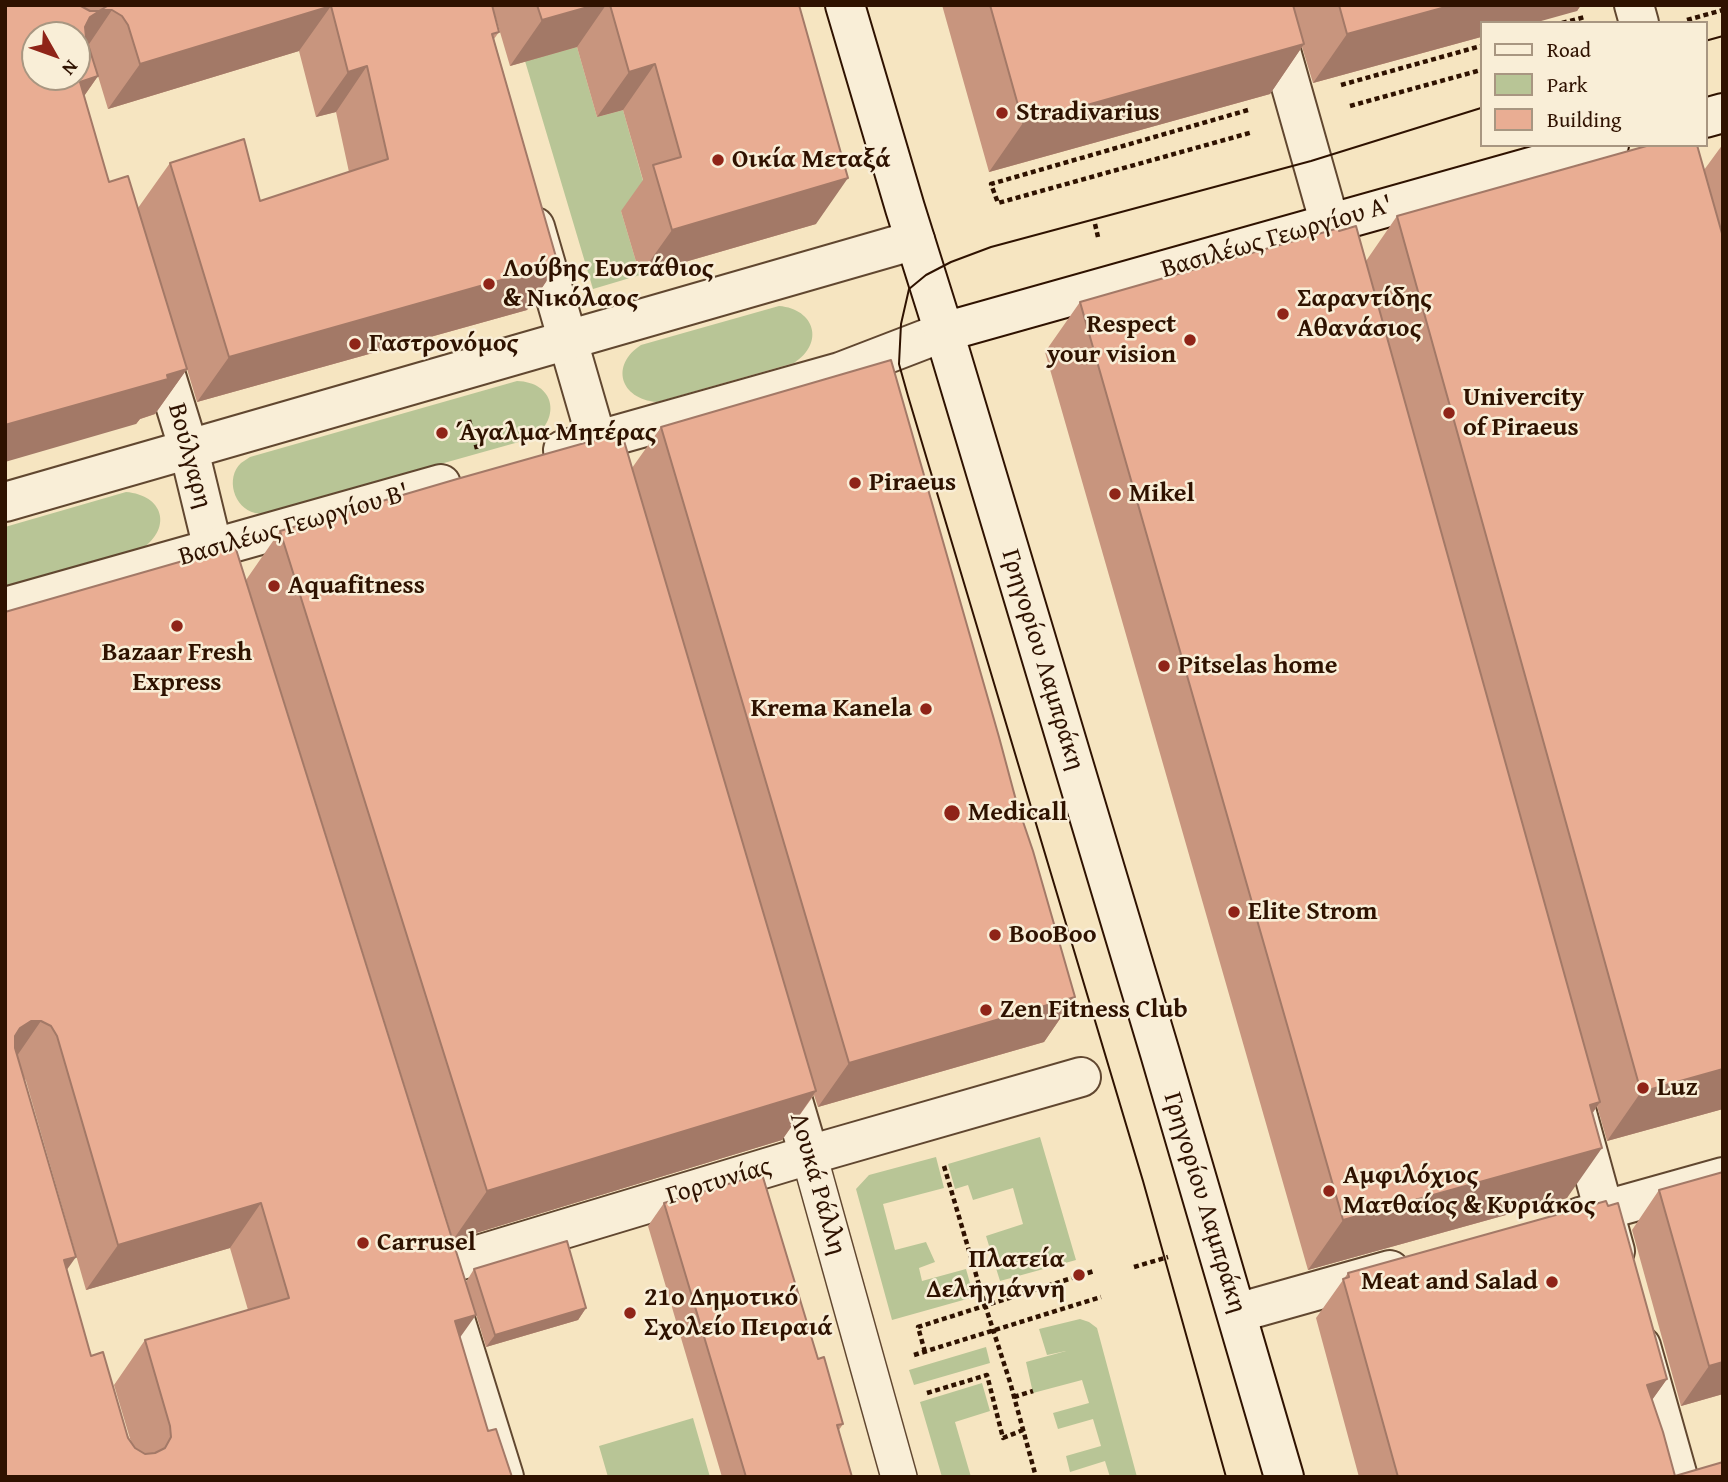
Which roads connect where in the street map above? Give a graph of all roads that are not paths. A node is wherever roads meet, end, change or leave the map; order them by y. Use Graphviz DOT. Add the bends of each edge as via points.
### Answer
graph roads {
  1 [pos="845,5"];
  2 [pos="1268,5"];
  3 [pos="1602,147"];
  4 [pos="526,199"];
  5 [pos="1329,223"];
  6 [pos="915,240"];
  7 [pos="1349,292"];
  8 [pos="148,317"];
  9 [pos="944,332"];
  10 [pos="568,340"];
  11 [pos="597,440"];
  12 [pos="189,450"];
  13 [pos="534,458"];
  14 [pos="470,476"];
  15 [pos="5,502"];
  16 [pos="616,506"];
  17 [pos="212,549"];
  18 [pos="5,607"];
  19 [pos="234,617"];
  20 [pos="774,1036"];
  21 [pos="1081,1077"];
  22 [pos="1567,1077"];
  23 [pos="809,1155"];
  24 [pos="1723,1177"];
  25 [pos="1604,1210"];
  26 [pos="1550,1226"];
  27 [pos="1416,1263"];
  28 [pos="1622,1277"];
  29 [pos="1237,1313"];
  30 [pos="1633,1317"];
  31 [pos="504,1477"];
  32 [pos="899,1477"];
  33 [pos="1284,1477"];
  34 [pos="1678,1477"];
  1 -- 6 [label="street, Γρηγορίου Λαμπράκη"];
  2 -- 5 [label="street"];
  3 -- 5 [label="street, Βασιλέως Γεωργίου Α'"];
  4 -- 10 [label="street"];
  5 -- 7 [label="street"];
  5 -- 9 [label="street, Βασιλέως Γεωργίου Α'"];
  6 -- 9 [label="street, Γρηγορίου Λαμπράκη"];
  6 -- 10 [label="street"];
  8 -- 12 [label="street, Βούλγαρη"];
  9 -- 11 [label="street" via="840,372"];
  9 -- 29 [label="street, Γρηγορίου Λαμπράκη"];
  10 -- 11 [label="street"];
  10 -- 12 [label="street"];
  11 -- 13 [label="street"];
  11 -- 16 [label="street"];
  12 -- 15 [label="street"];
  12 -- 17 [label="street, Βούλγαρη"];
  14 -- 17 [label="street, Βασιλέως Γεωργίου Β'"];
  17 -- 18 [label="street, Βασιλέως Γεωργίου Β'"];
  17 -- 19 [label="street, Βούλγαρη"];
  20 -- 23 [label="street, Λουκά Ράλλη"];
  21 -- 23 [label="street, Γορτυνίας"];
  22 -- 25 [label="street"];
  23 -- 31 [label="street, Γορτυνίας" via="434,1254"];
  23 -- 32 [label="street, Λουκά Ράλλη"];
  24 -- 25 [label="street"];
  25 -- 26 [label="street"];
  25 -- 28 [label="street"];
  27 -- 29 [label="street"];
  29 -- 33 [label="street, Γρηγορίου Λαμπράκη"];
  30 -- 34 [label="street"];
}
